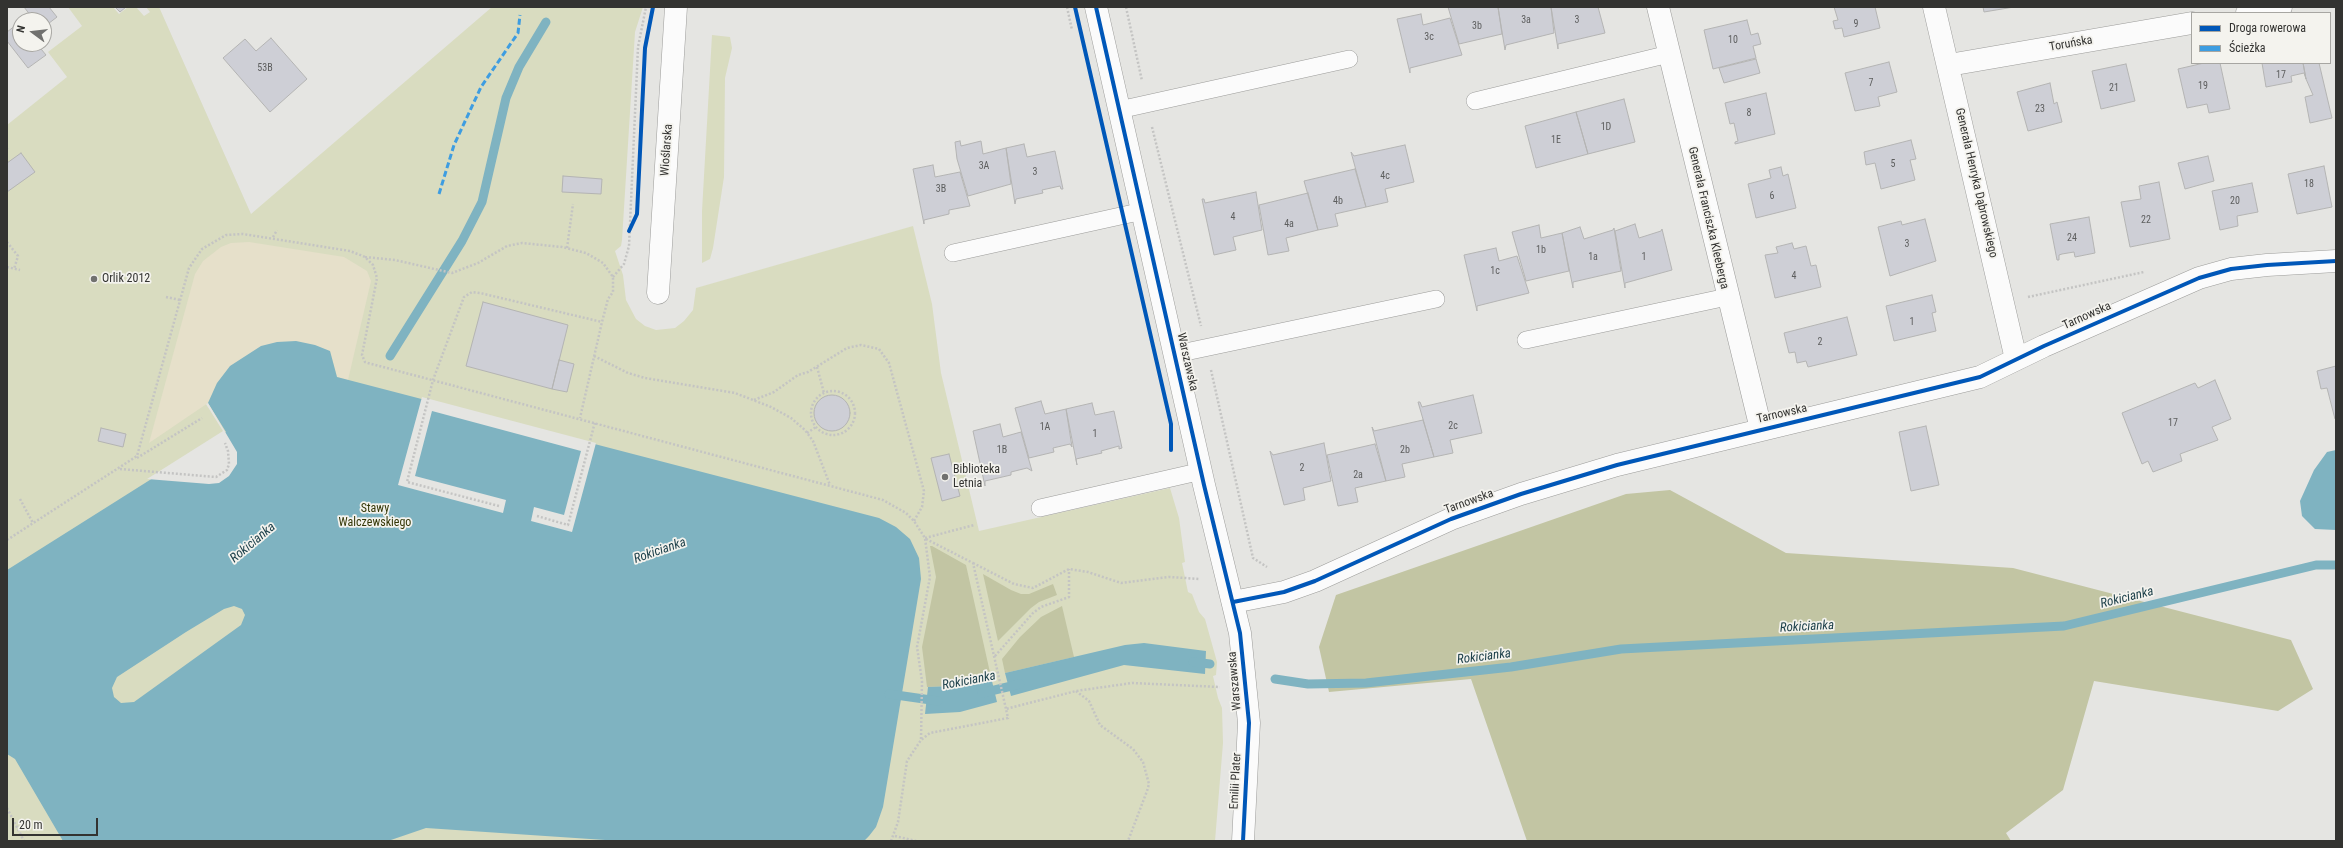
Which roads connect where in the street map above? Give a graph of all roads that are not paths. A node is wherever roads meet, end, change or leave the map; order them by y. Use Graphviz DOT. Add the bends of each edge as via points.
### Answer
graph roads {
  1 [pos="676,7"];
  2 [pos="1096,7"];
  3 [pos="1658,7"];
  4 [pos="1934,7"];
  5 [pos="2281,7"];
  6 [pos="2253,12"];
  7 [pos="2191,23"];
  8 [pos="1669,54"];
  9 [pos="1349,59"];
  10 [pos="1949,65"];
  11 [pos="1475,101"];
  12 [pos="1119,110"];
  13 [pos="1142,211"];
  14 [pos="953,253"];
  15 [pos="2336,261"];
  16 [pos="658,293"];
  17 [pos="1727,296"];
  18 [pos="1436,299"];
  19 [pos="1526,340"];
  20 [pos="1176,354"];
  21 [pos="2016,359"];
  22 [pos="1761,429"];
  23 [pos="1202,471"];
  24 [pos="1040,508"];
  25 [pos="1233,602"];
  26 [pos="1249,723"];
  27 [pos="1242,841"];
  1 -- 16 [label="street, Wioślarska"];
  2 -- 12 [label="street, Warszawska"];
  3 -- 8 [label="street, Generała Franciszka Kleeberga"];
  4 -- 10 [label="street, Generała Henryka Dąbrowskiego"];
  5 -- 6 [label="street"];
  7 -- 10 [label="street, Toruńska"];
  8 -- 11 [label="lane"];
  8 -- 17 [label="street, Generała Franciszka Kleeberga"];
  9 -- 12 [label="lane"];
  10 -- 21 [label="street, Generała Henryka Dąbrowskiego"];
  12 -- 13 [label="street, Warszawska"];
  13 -- 14 [label="lane"];
  13 -- 20 [label="street, Warszawska"];
  15 -- 21 [label="street, Tarnowska" via="2231,269 2199,278"];
  17 -- 19 [label="lane"];
  17 -- 22 [label="street, Generała Franciszka Kleeberga"];
  18 -- 20 [label="lane"];
  20 -- 23 [label="street, Warszawska"];
  21 -- 22 [label="street, Tarnowska" via="1971,380"];
  22 -- 25 [label="street, Tarnowska" via="1617,465 1521,494 1451,519 1315,581 1284,592"];
  23 -- 24 [label="lane"];
  23 -- 25 [label="street, Warszawska"];
  25 -- 26 [label="street, Warszawska" via="1244,662"];
  26 -- 27 [label="street, Emilii Plater"];
}
